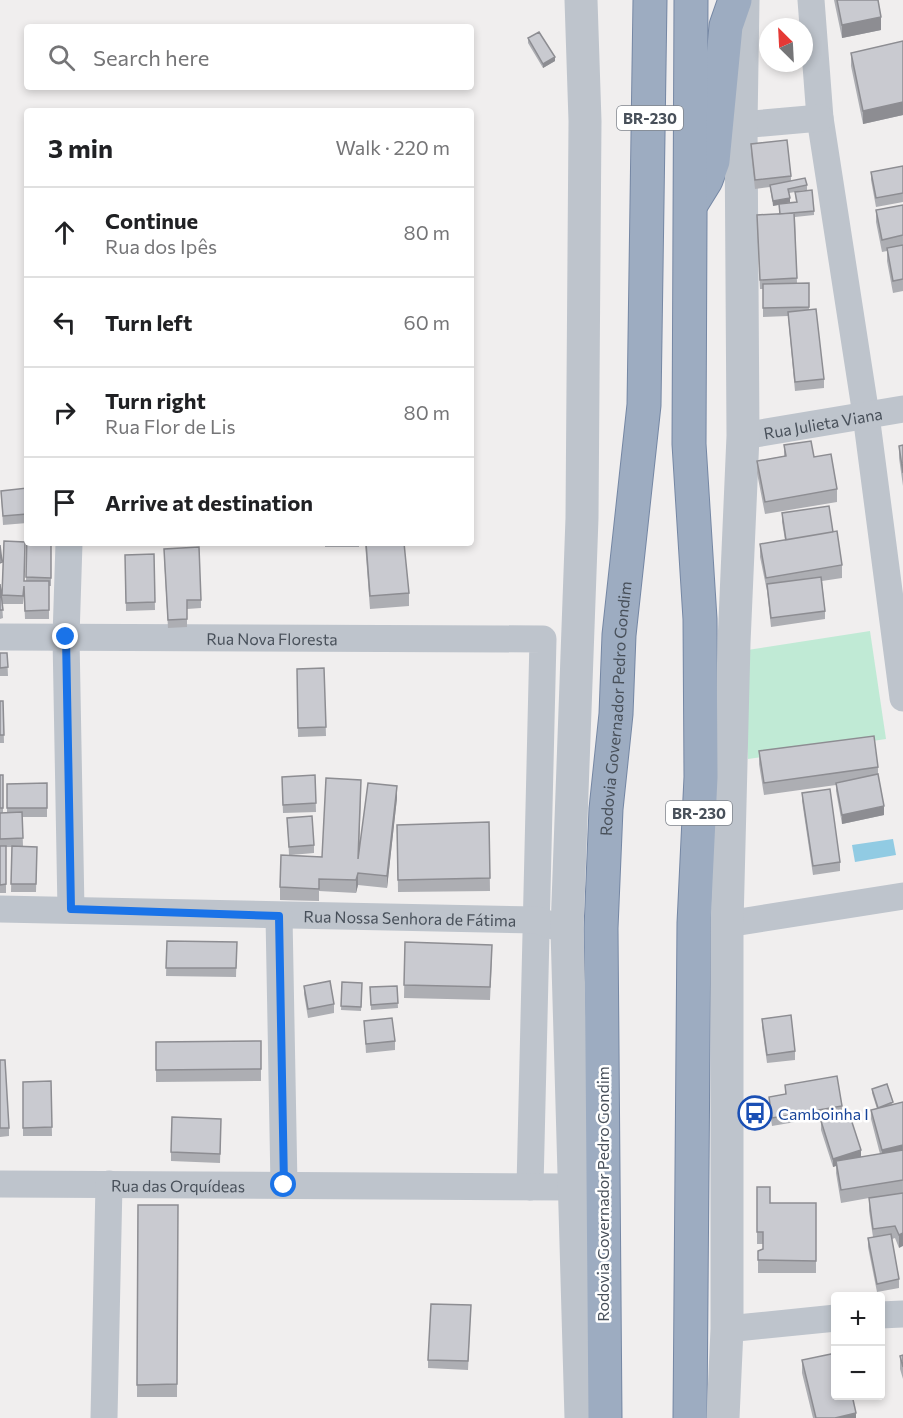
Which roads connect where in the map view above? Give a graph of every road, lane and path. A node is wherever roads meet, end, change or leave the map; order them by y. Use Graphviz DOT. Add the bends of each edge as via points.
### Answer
graph roads {
  1 [pos="581,0"];
  2 [pos="651,0"];
  3 [pos="691,0"];
  4 [pos="735,0"];
  5 [pos="743,0"];
  6 [pos="811,0"];
  7 [pos="820,117"];
  8 [pos="741,125"];
  9 [pos="689,208"];
  10 [pos="903,409"];
  11 [pos="866,415"];
  12 [pos="743,436"];
  13 [pos="69,546"];
  14 [pos="0,637"];
  15 [pos="66,637"];
  16 [pos="903,698"];
  17 [pos="903,896"];
  18 [pos="0,909"];
  19 [pos="71,909"];
  20 [pos="279,916"];
  21 [pos="727,924"];
  22 [pos="552,925"];
  23 [pos="0,1184"];
  24 [pos="109,1184"];
  25 [pos="284,1185"];
  26 [pos="530,1187"];
  27 [pos="573,1187"];
  28 [pos="903,1314"];
  29 [pos="885,1315"];
  30 [pos="831,1319"];
  31 [pos="727,1329"];
  32 [pos="104,1418"];
  33 [pos="581,1418"];
  34 [pos="605,1418"];
  35 [pos="690,1418"];
  36 [pos="723,1418"];
  1 -- 22 [label="street" via="585,122 582,518"];
  2 -- 34 [label="highway, Rodovia Governador Pedro Gondim / BR-230" via="644,405 619,635 601,928"];
  3 -- 9 [label="highway, BR-230"];
  4 -- 9 [label="highway" via="726,26 713,161"];
  5 -- 8 [label="street"];
  6 -- 7 [label="street"];
  7 -- 8 [label="street"];
  7 -- 11 [label="street"];
  8 -- 12 [label="street"];
  9 -- 35 [label="highway, BR-230" via="689,444 700,618"];
  10 -- 11 [label="street, Rua Julieta Viana"];
  11 -- 12 [label="street, Rua Julieta Viana"];
  11 -- 16 [label="street"];
  12 -- 21 [label="street"];
  13 -- 15 [label="street"];
  14 -- 15 [label="street, Rua Nova Floresta"];
  15 -- 19 [label="street"];
  15 -- 22 [label="street, Rua Nova Floresta" via="543,639"];
  17 -- 21 [label="street"];
  18 -- 19 [label="street, Rua Nossa Senhora de Fátima"];
  19 -- 20 [label="street, Rua Nossa Senhora de Fátima"];
  20 -- 22 [label="street, Rua Nossa Senhora de Fátima"];
  20 -- 25 [label="street"];
  21 -- 31 [label="street"];
  22 -- 26 [label="street"];
  22 -- 27 [label="street"];
  23 -- 24 [label="street, Rua das Orquídeas"];
  24 -- 25 [label="street, Rua das Orquídeas"];
  24 -- 32 [label="street"];
  25 -- 26 [label="street, Rua das Orquídeas"];
  26 -- 27 [label="street, Rua das Orquídeas"];
  27 -- 33 [label="street"];
  28 -- 29 [label="street"];
  30 -- 31 [label="street"];
  31 -- 36 [label="street"];
}
